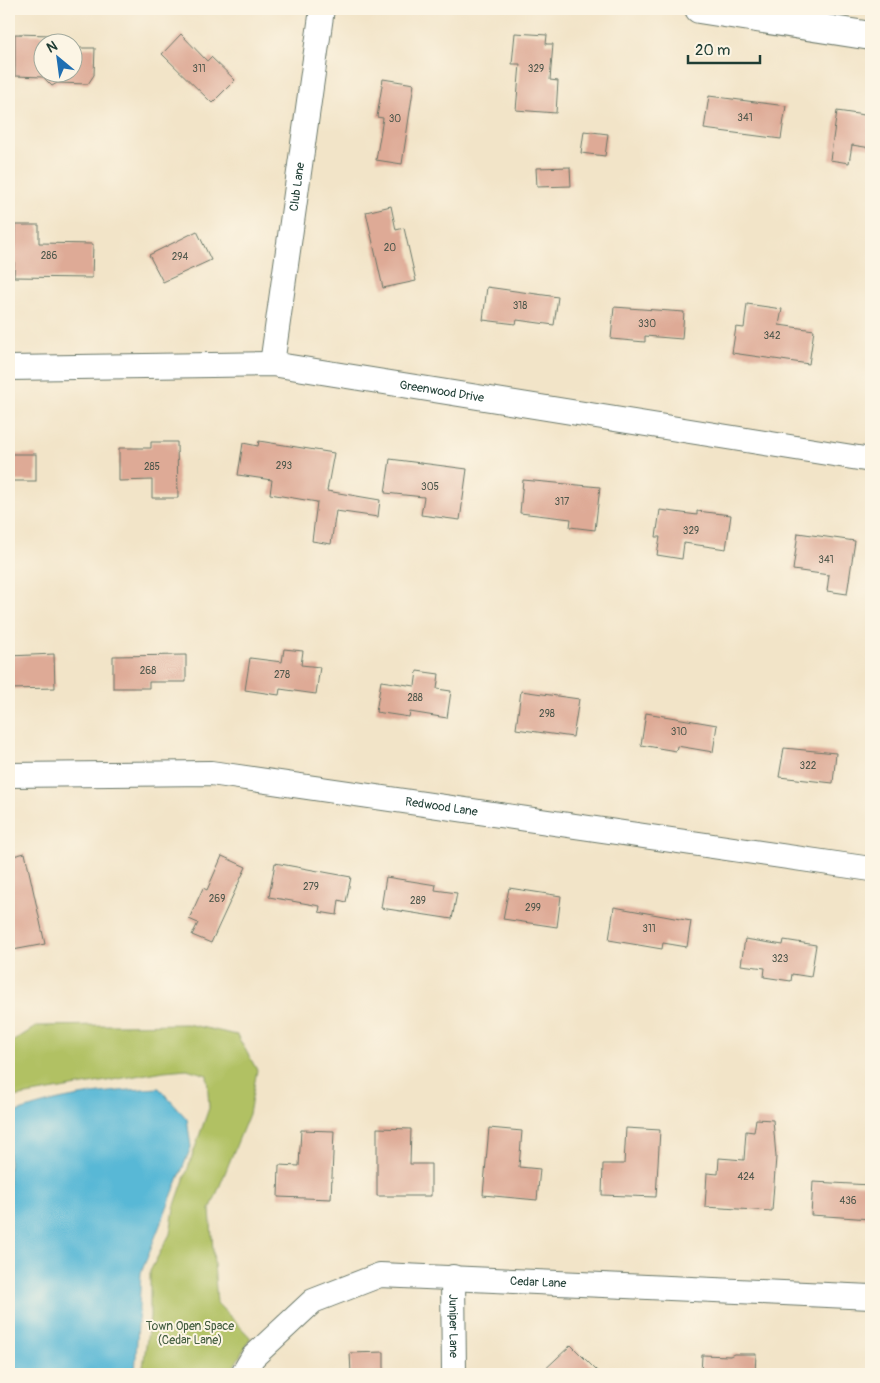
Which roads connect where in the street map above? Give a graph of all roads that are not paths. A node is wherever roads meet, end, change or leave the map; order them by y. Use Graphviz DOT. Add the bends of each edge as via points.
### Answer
graph roads {
  1 [pos="322,9"];
  2 [pos="699,9"];
  3 [pos="871,36"];
  4 [pos="272,364"];
  5 [pos="9,368"];
  6 [pos="871,460"];
  7 [pos="9,775"];
  8 [pos="871,869"];
  9 [pos="453,1277"];
  10 [pos="871,1297"];
  11 [pos="243,1374"];
  12 [pos="454,1374"];
  1 -- 4 [label="street, Club Lane"];
  2 -- 3 [label="street"];
  4 -- 5 [label="street, Greenwood Drive"];
  4 -- 6 [label="street, Greenwood Drive"];
  7 -- 8 [label="street, Redwood Lane" via="211,773"];
  9 -- 10 [label="street, Cedar Lane"];
  9 -- 11 [label="street, Cedar Lane" via="380,1275 313,1301 253,1357"];
  9 -- 12 [label="street, Juniper Lane"];
}
